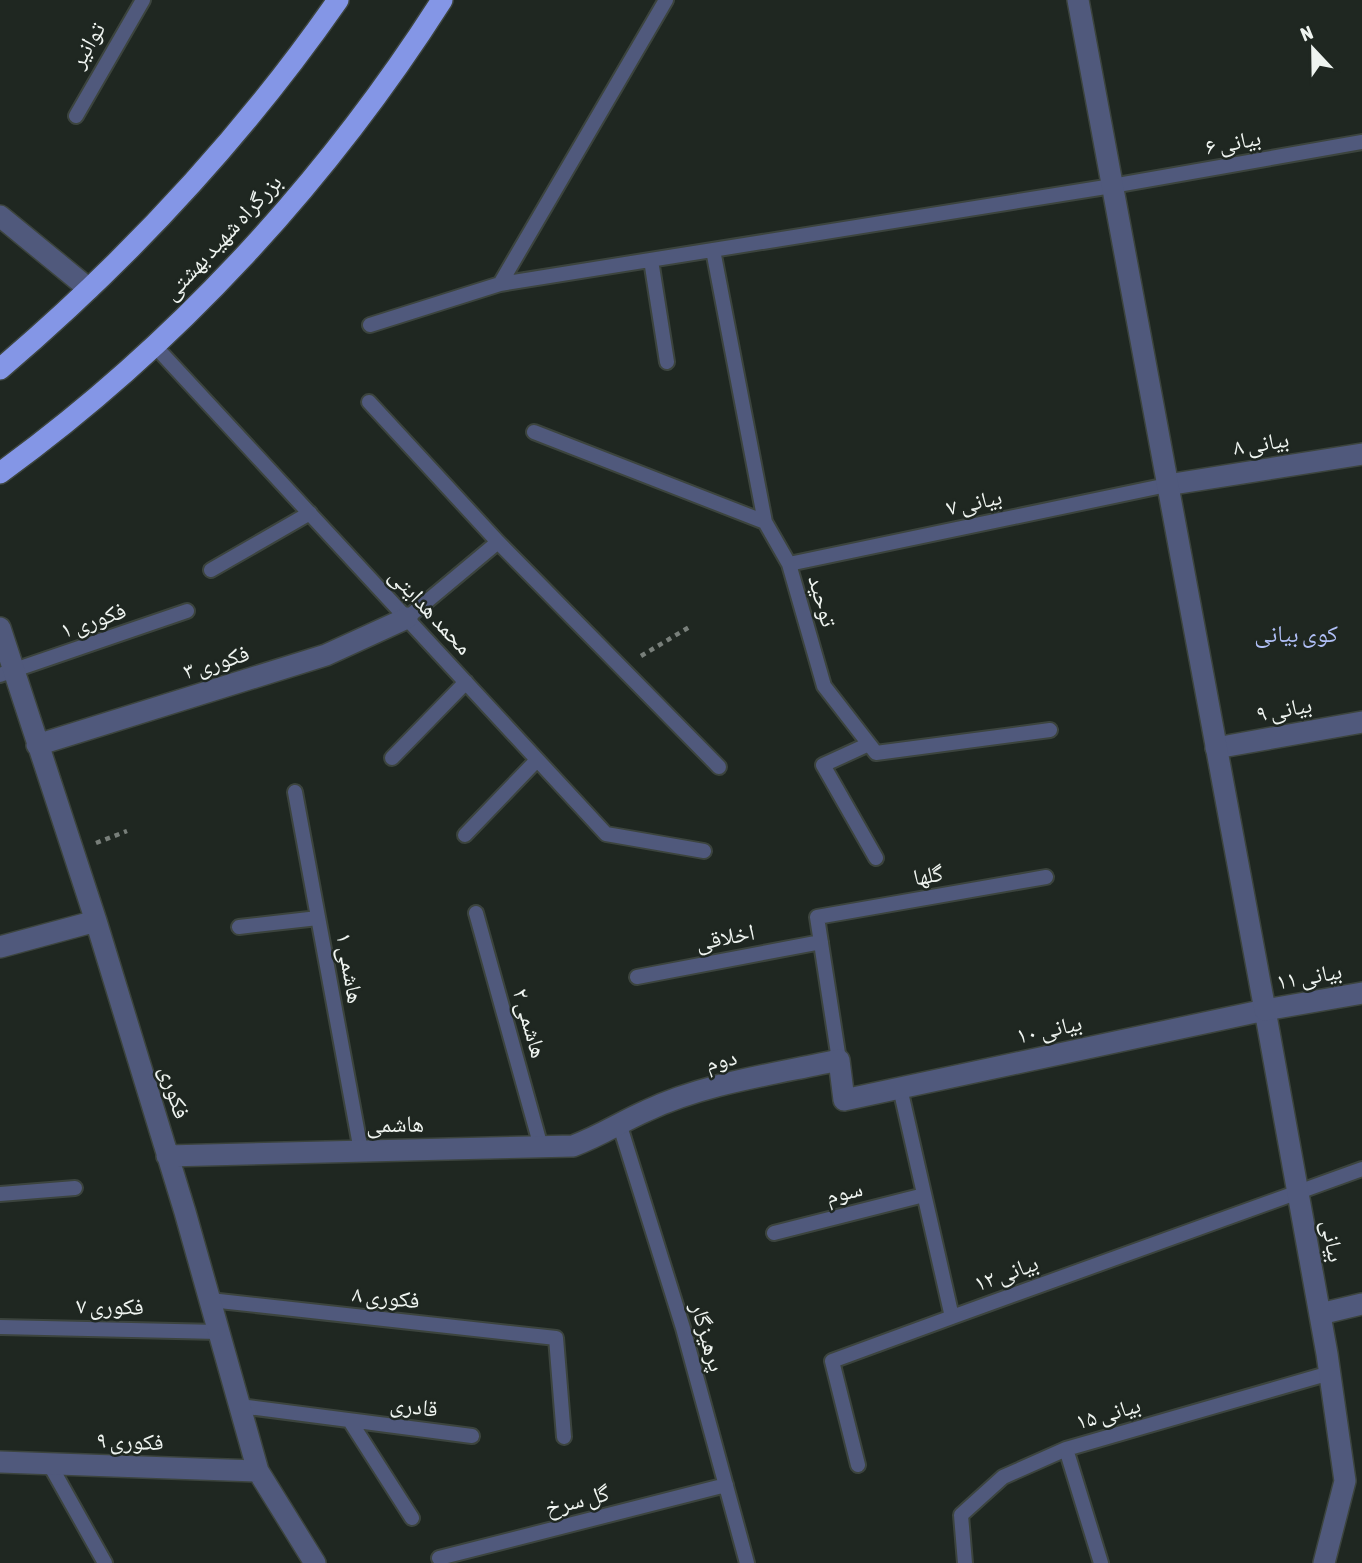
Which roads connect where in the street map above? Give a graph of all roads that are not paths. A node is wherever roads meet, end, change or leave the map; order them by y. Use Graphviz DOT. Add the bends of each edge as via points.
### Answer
graph roads {
  1 [pos="143,0"];
  2 [pos="338,0"];
  3 [pos="442,0"];
  4 [pos="666,0"];
  5 [pos="1078,0"];
  6 [pos="76,116"];
  7 [pos="1362,142"];
  8 [pos="1112,186"];
  9 [pos="0,216"];
  10 [pos="713,250"];
  11 [pos="651,260"];
  12 [pos="500,284"];
  13 [pos="89,289"];
  14 [pos="370,325"];
  15 [pos="154,345"];
  16 [pos="667,362"];
  17 [pos="0,369"];
  18 [pos="369,402"];
  19 [pos="534,432"];
  20 [pos="1362,454"];
  21 [pos="0,473"];
  22 [pos="1167,485"];
  23 [pos="310,513"];
  24 [pos="765,522"];
  25 [pos="498,541"];
  26 [pos="789,564"];
  27 [pos="211,570"];
  28 [pos="187,611"];
  29 [pos="407,618"];
  30 [pos="0,628"];
  31 [pos="7,673"];
  32 [pos="466,682"];
  33 [pos="1362,722"];
  34 [pos="1049,730"];
  35 [pos="869,744"];
  36 [pos="37,745"];
  37 [pos="1216,748"];
  38 [pos="391,758"];
  39 [pos="537,760"];
  40 [pos="719,767"];
  41 [pos="295,792"];
  42 [pos="466,835"];
  43 [pos="705,851"];
  44 [pos="876,858"];
  45 [pos="1046,877"];
  46 [pos="476,913"];
  47 [pos="318,918"];
  48 [pos="96,921"];
  49 [pos="239,927"];
  50 [pos="821,942"];
  51 [pos="0,947"];
  52 [pos="638,977"];
  53 [pos="1362,993"];
  54 [pos="1265,1010"];
  55 [pos="839,1060"];
  56 [pos="900,1088"];
  57 [pos="620,1126"];
  58 [pos="541,1147"];
  59 [pos="361,1151"];
  60 [pos="167,1156"];
  61 [pos="1362,1169"];
  62 [pos="75,1188"];
  63 [pos="1298,1191"];
  64 [pos="0,1194"];
  65 [pos="924,1195"];
  66 [pos="774,1233"];
  67 [pos="210,1300"];
  68 [pos="1362,1304"];
  69 [pos="1320,1314"];
  70 [pos="952,1317"];
  71 [pos="0,1326"];
  72 [pos="219,1332"];
  73 [pos="1330,1373"];
  74 [pos="240,1406"];
  75 [pos="350,1420"];
  76 [pos="472,1436"];
  77 [pos="564,1437"];
  78 [pos="1066,1449"];
  79 [pos="0,1462"];
  80 [pos="50,1465"];
  81 [pos="858,1465"];
  82 [pos="258,1471"];
  83 [pos="726,1485"];
  84 [pos="412,1518"];
  85 [pos="439,1558"];
  86 [pos="105,1563"];
  87 [pos="315,1563"];
  88 [pos="747,1563"];
  89 [pos="965,1563"];
  90 [pos="1101,1563"];
  91 [pos="1324,1563"];
  1 -- 6 [label="lane, توانیر"];
  2 -- 13 [label="highway" via="214,160"];
  3 -- 15 [label="highway, بزرگراه شهید بهشتی" via="310,181"];
  4 -- 12 [label="lane"];
  5 -- 8 [label="street, بیانی"];
  7 -- 8 [label="lane, بیانی ۶"];
  8 -- 10 [label="lane, بیانی ۶"];
  8 -- 22 [label="street, بیانی"];
  9 -- 13 [label="street"];
  10 -- 11 [label="lane, بیانی ۶"];
  10 -- 24 [label="lane, توحید"];
  11 -- 12 [label="lane, بیانی ۶"];
  11 -- 16 [label="lane"];
  12 -- 14 [label="lane, بیانی ۶"];
  13 -- 17 [label="highway"];
  15 -- 21 [label="highway, بزرگراه شهید بهشتی"];
  15 -- 23 [label="lane, محمد هدایتی"];
  18 -- 25 [label="lane"];
  19 -- 24 [label="lane"];
  20 -- 22 [label="street, بیانی ۸"];
  22 -- 26 [label="lane, بیانی ۷"];
  22 -- 37 [label="street, بیانی"];
  23 -- 27 [label="lane"];
  23 -- 29 [label="lane, محمد هدایتی"];
  24 -- 26 [label="lane, توحید"];
  25 -- 29 [label="lane"];
  25 -- 40 [label="lane"];
  26 -- 35 [label="lane, توحید" via="824,686"];
  28 -- 31 [label="lane, فکوری ۱"];
  29 -- 32 [label="lane, محمد هدایتی"];
  29 -- 36 [label="street, فکوری ۳" via="326,655"];
  30 -- 31 [label="street, فکوری"];
  31 -- 36 [label="street, فکوری"];
  32 -- 38 [label="lane"];
  32 -- 39 [label="lane, محمد هدایتی"];
  33 -- 37 [label="street, بیانی ۹"];
  34 -- 35 [label="lane" via="876,753"];
  35 -- 44 [label="lane" via="823,765"];
  36 -- 48 [label="street, فکوری"];
  37 -- 54 [label="street, بیانی"];
  39 -- 42 [label="lane"];
  39 -- 43 [label="lane, محمد هدایتی" via="606,834"];
  41 -- 47 [label="lane, هاشمی ۱"];
  45 -- 50 [label="lane, گلها" via="817,917"];
  46 -- 58 [label="lane, هاشمی ۲"];
  47 -- 49 [label="lane"];
  47 -- 59 [label="lane, هاشمی ۱"];
  48 -- 51 [label="street"];
  48 -- 60 [label="street, فکوری"];
  50 -- 52 [label="lane, اخلاقی"];
  50 -- 55 [label="lane"];
  53 -- 54 [label="street, بیانی ۱۱"];
  54 -- 56 [label="street, بیانی ۱۰"];
  54 -- 63 [label="street, بیانی"];
  55 -- 56 [label="street, بیانی ۱۰" via="844,1100"];
  55 -- 57 [label="street, دوم" via="715,1087 646,1111"];
  56 -- 65 [label="lane, بیانی ۱۲"];
  57 -- 58 [label="street, هاشمی" via="573,1146"];
  57 -- 83 [label="lane, پرهیزگار"];
  58 -- 59 [label="street, هاشمی"];
  59 -- 60 [label="street, هاشمی"];
  60 -- 67 [label="street, فکوری"];
  61 -- 63 [label="lane, بیانی ۱۲"];
  62 -- 64 [label="lane"];
  63 -- 69 [label="street, بیانی"];
  63 -- 70 [label="lane, بیانی ۱۲"];
  65 -- 66 [label="lane, سوم"];
  65 -- 70 [label="lane, بیانی ۱۲"];
  67 -- 72 [label="street, فکوری"];
  67 -- 77 [label="lane, فکوری ۸" via="556,1338"];
  68 -- 69 [label="street"];
  69 -- 73 [label="street, بیانی"];
  70 -- 81 [label="lane" via="832,1361"];
  71 -- 72 [label="lane, فکوری ۷"];
  72 -- 74 [label="street, فکوری"];
  73 -- 78 [label="lane, بیانی ۱۵"];
  73 -- 91 [label="street, بیانی" via="1345,1481"];
  74 -- 75 [label="lane, قادری"];
  74 -- 82 [label="street, فکوری"];
  75 -- 76 [label="lane, قادری"];
  75 -- 84 [label="lane"];
  78 -- 89 [label="lane, بیانی ۱۵" via="1003,1477 961,1515"];
  78 -- 90 [label="lane"];
  79 -- 80 [label="street, فکوری ۹"];
  80 -- 82 [label="street, فکوری ۹"];
  80 -- 86 [label="lane"];
  82 -- 87 [label="street, فکوری"];
  83 -- 85 [label="lane, گل سرخ"];
  83 -- 88 [label="lane, پرهیزگار"];
}
